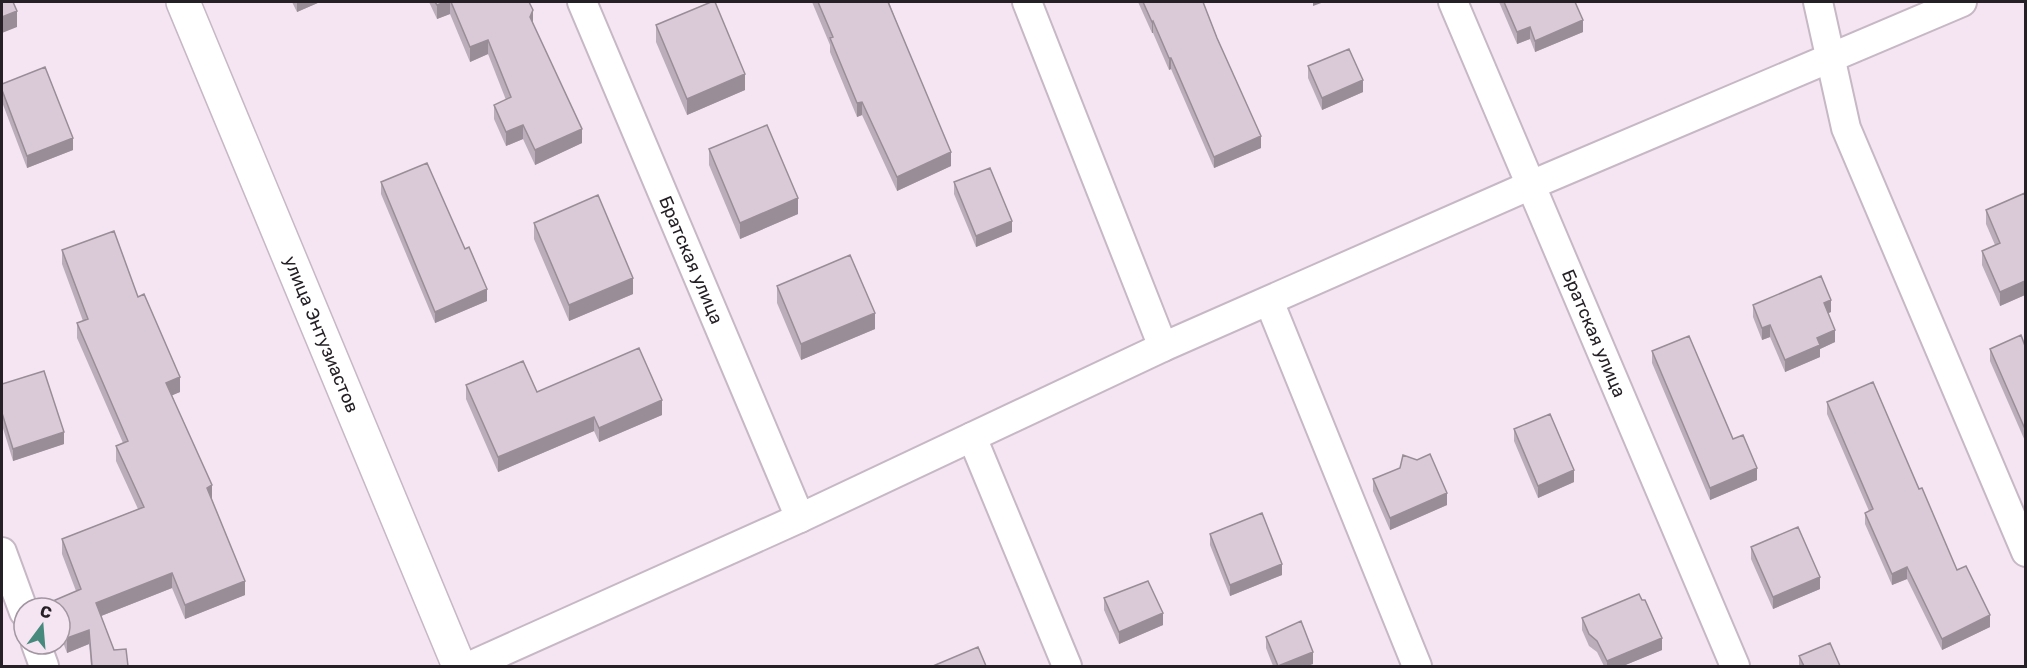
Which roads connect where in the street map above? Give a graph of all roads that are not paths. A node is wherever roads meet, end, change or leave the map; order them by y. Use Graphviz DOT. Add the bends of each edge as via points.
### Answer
graph roads {
  1 [pos="183,2"];
  2 [pos="582,2"];
  3 [pos="1027,2"];
  4 [pos="1453,2"];
  5 [pos="1818,2"];
  6 [pos="1962,2"];
  7 [pos="1831,58"];
  8 [pos="1531,185"];
  9 [pos="1269,301"];
  10 [pos="1163,347"];
  11 [pos="972,437"];
  12 [pos="800,518"];
  13 [pos="2,552"];
  14 [pos="2025,552"];
  15 [pos="18,596"];
  16 [pos="459,666"];
  17 [pos="470,666"];
  18 [pos="1067,666"];
  19 [pos="1418,666"];
  20 [pos="1735,666"];
  1 -- 16 [label="street, улица Энтузиастов"];
  2 -- 12 [label="street, Братская улица"];
  3 -- 10 [label="street"];
  4 -- 8 [label="street, Братская улица"];
  5 -- 7 [label="street"];
  6 -- 7 [label="street"];
  7 -- 8 [label="street"];
  7 -- 14 [label="street" via="1846,128"];
  8 -- 9 [label="street"];
  8 -- 20 [label="street, Братская улица"];
  9 -- 10 [label="street"];
  9 -- 19 [label="street"];
  10 -- 11 [label="street"];
  11 -- 12 [label="street"];
  11 -- 18 [label="street"];
  12 -- 17 [label="street"];
  13 -- 15 [label="street"];
}
